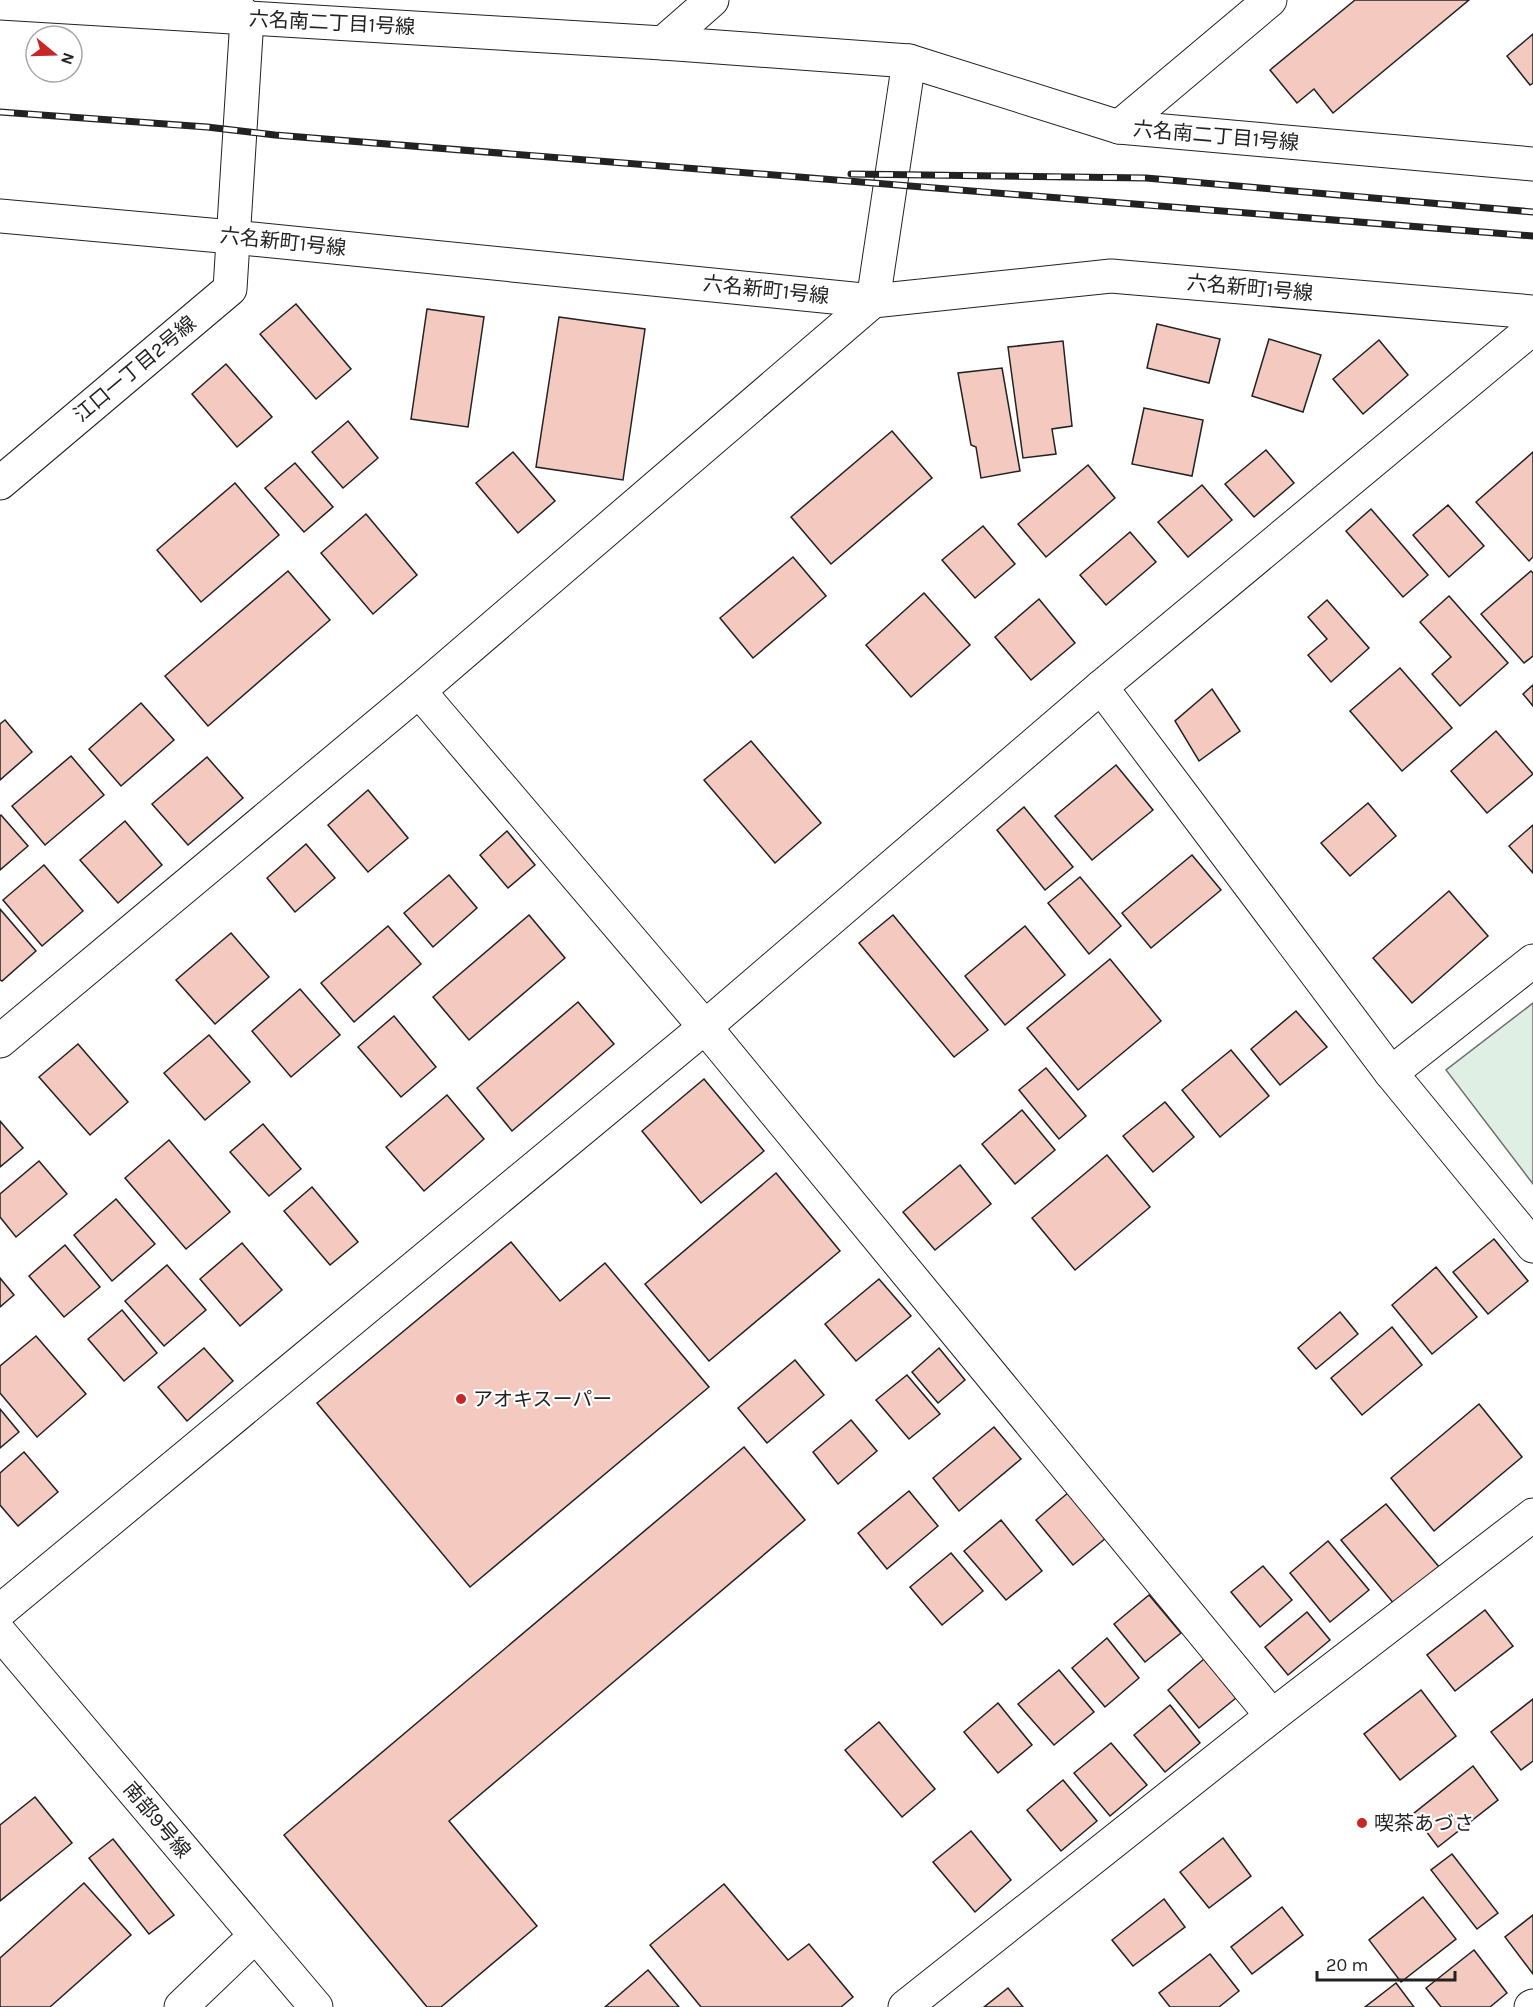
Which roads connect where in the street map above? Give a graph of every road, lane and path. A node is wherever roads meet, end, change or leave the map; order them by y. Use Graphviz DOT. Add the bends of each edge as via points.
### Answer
graph roads {
  1 [pos="712,0"];
  2 [pos="1270,0"];
  3 [pos="0,3"];
  4 [pos="238,9"];
  5 [pos="663,43"];
  6 [pos="909,61"];
  7 [pos="1119,127"];
  8 [pos="1533,164"];
  9 [pos="0,216"];
  10 [pos="232,237"];
  11 [pos="873,301"];
  12 [pos="1533,312"];
  13 [pos="1533,328"];
  14 [pos="0,483"];
  15 [pos="1101,687"];
  16 [pos="419,692"];
  17 [pos="1533,961"];
  18 [pos="705,1027"];
  19 [pos="0,1041"];
  20 [pos="1391,1073"];
  21 [pos="1533,1246"];
  22 [pos="1533,1515"];
  23 [pos="0,1611"];
  24 [pos="0,1633"];
  25 [pos="1272,1716"];
  26 [pos="255,1936"];
  27 [pos="181,2007"];
  28 [pos="316,2007"];
  29 [pos="904,2007"];
  1 -- 5 [label="street"];
  2 -- 7 [label="street"];
  3 -- 4 [label="street, 六名南二丁目1号線"];
  4 -- 5 [label="street, 六名南二丁目1号線"];
  4 -- 10 [label="street, 江口一丁目2号線"];
  5 -- 6 [label="street, 六名南二丁目1号線"];
  6 -- 7 [label="street, 六名南二丁目1号線"];
  6 -- 11 [label="street"];
  7 -- 8 [label="street, 六名南二丁目1号線"];
  9 -- 10 [label="street, 六名新町1号線"];
  10 -- 11 [label="street, 六名新町1号線"];
  10 -- 14 [label="street, 江口一丁目2号線" via="230,289"];
  11 -- 12 [label="street, 六名新町1号線" via="1112,276"];
  11 -- 16 [label="street"];
  13 -- 15 [label="street"];
  15 -- 18 [label="street"];
  15 -- 20 [label="street"];
  16 -- 18 [label="street"];
  16 -- 19 [label="street"];
  17 -- 20 [label="street"];
  18 -- 23 [label="street"];
  18 -- 25 [label="street"];
  20 -- 21 [label="street"];
  22 -- 25 [label="street"];
  24 -- 26 [label="street, 南部9号線"];
  25 -- 29 [label="street"];
  26 -- 27 [label="street"];
  26 -- 28 [label="street, 南部9号線"];
}
